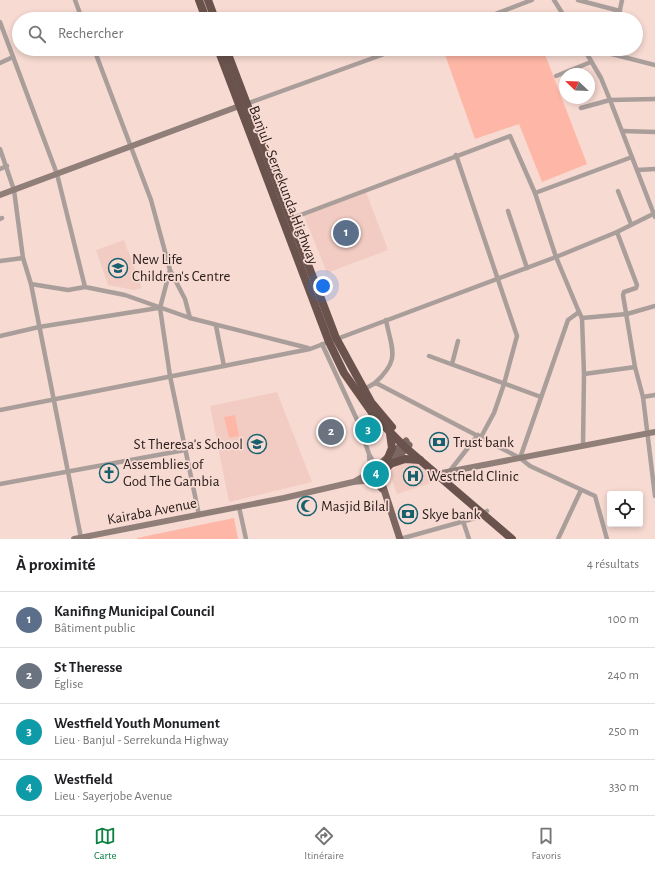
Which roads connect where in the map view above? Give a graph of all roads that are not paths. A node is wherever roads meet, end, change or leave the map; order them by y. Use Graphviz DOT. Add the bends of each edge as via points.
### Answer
graph roads {
  1 [pos="75,0"];
  2 [pos="199,0"];
  3 [pos="208,0"];
  4 [pos="532,0"];
  5 [pos="554,0"];
  6 [pos="559,0"];
  7 [pos="578,0"];
  8 [pos="622,0"];
  9 [pos="620,11"];
  10 [pos="79,12"];
  11 [pos="203,12"];
  12 [pos="212,12"];
  13 [pos="500,12"];
  14 [pos="562,12"];
  15 [pos="0,22"];
  16 [pos="12,54"];
  17 [pos="97,56"];
  18 [pos="221,56"];
  19 [pos="228,56"];
  20 [pos="379,56"];
  21 [pos="588,56"];
  22 [pos="625,56"];
  23 [pos="13,57"];
  24 [pos="591,62"];
  25 [pos="0,63"];
  26 [pos="655,65"];
  27 [pos="556,76"];
  28 [pos="655,99"];
  29 [pos="610,100"];
  30 [pos="243,105"];
  31 [pos="581,108"];
  32 [pos="622,131"];
  33 [pos="655,132"];
  34 [pos="130,147"];
  35 [pos="0,149"];
  36 [pos="456,155"];
  37 [pos="632,157"];
  38 [pos="7,166"];
  39 [pos="0,169"];
  40 [pos="655,169"];
  41 [pos="638,170"];
  42 [pos="57,174"];
  43 [pos="14,190"];
  44 [pos="618,191"];
  45 [pos="535,193"];
  46 [pos="0,195"];
  47 [pos="508,211"];
  48 [pos="654,214"];
  49 [pos="290,219"];
  50 [pos="631,224"];
  51 [pos="617,232"];
  52 [pos="556,257"];
  53 [pos="23,258"];
  54 [pos="0,261"];
  55 [pos="527,268"];
  56 [pos="170,270"];
  57 [pos="498,279"];
  58 [pos="31,284"];
  59 [pos="85,287"];
  60 [pos="655,306"];
  61 [pos="160,308"];
  62 [pos="579,312"];
  63 [pos="627,314"];
  64 [pos="190,318"];
  65 [pos="582,318"];
  66 [pos="386,320"];
  67 [pos="216,326"];
  68 [pos="39,327"];
  69 [pos="0,336"];
  70 [pos="329,341"];
  71 [pos="458,341"];
  72 [pos="310,349"];
  73 [pos="429,356"];
  74 [pos="452,364"];
  75 [pos="224,366"];
  76 [pos="636,367"];
  77 [pos="584,374"];
  78 [pos="170,376"];
  79 [pos="375,383"];
  80 [pos="504,384"];
  81 [pos="363,390"];
  82 [pos="655,395"];
  83 [pos="541,397"];
  84 [pos="643,397"];
  85 [pos="54,399"];
  86 [pos="0,410"];
  87 [pos="655,432"];
  88 [pos="390,433"];
  89 [pos="647,433"];
  90 [pos="479,436"];
  91 [pos="406,445"];
  92 [pos="582,445"];
  93 [pos="185,450"];
  94 [pos="520,458"];
  95 [pos="420,460"];
  96 [pos="388,462"];
  97 [pos="68,470"];
  98 [pos="374,470"];
  99 [pos="445,472"];
  100 [pos="377,478"];
  101 [pos="353,482"];
  102 [pos="0,484"];
  103 [pos="581,490"];
  104 [pos="655,496"];
  105 [pos="238,507"];
  106 [pos="485,513"];
  107 [pos="199,515"];
  108 [pos="463,521"];
  109 [pos="93,537"];
  110 [pos="81,538"];
  111 [pos="74,539"];
  112 [pos="246,539"];
  113 [pos="400,539"];
  114 [pos="469,539"];
  115 [pos="512,539"];
  116 [pos="520,539"];
  117 [pos="558,539"];
  118 [pos="607,539"];
  1 -- 10 [label="street"];
  2 -- 11 [label="highway"];
  3 -- 12 [label="highway"];
  4 -- 13 [label="street"];
  5 -- 6 [label="street"];
  5 -- 14 [label="street"];
  7 -- 9 [label="street"];
  8 -- 9 [label="street"];
  15 -- 16 [label="street"];
  17 -- 34 [label="street"];
  18 -- 30 [label="highway, Banjul - Serrekunda Highway"];
  19 -- 30 [label="highway, Banjul - Serrekunda Highway"];
  20 -- 30 [label="street"];
  21 -- 24 [label="street"];
  22 -- 26 [label="street"];
  23 -- 25 [label="street"];
  23 -- 42 [label="street"];
  24 -- 27 [label="street"];
  24 -- 29 [label="street"];
  28 -- 29 [label="street"];
  29 -- 31 [label="street"];
  29 -- 32 [label="street"];
  30 -- 34 [label="street"];
  30 -- 49 [label="highway, Banjul - Serrekunda Highway"];
  30 -- 70 [label="highway, Banjul - Serrekunda Highway"];
  32 -- 33 [label="street"];
  32 -- 37 [label="street"];
  34 -- 42 [label="street"];
  34 -- 56 [label="street" via="151,200"];
  35 -- 38 [label="street"];
  36 -- 45 [label="street" via="510,136"];
  36 -- 49 [label="street"];
  36 -- 57 [label="street"];
  37 -- 41 [label="street"];
  37 -- 45 [label="street"];
  38 -- 39 [label="street"];
  38 -- 43 [label="street"];
  40 -- 41 [label="street"];
  41 -- 48 [label="street"];
  42 -- 43 [label="street"];
  42 -- 59 [label="street"];
  43 -- 46 [label="street"];
  43 -- 53 [label="street"];
  44 -- 50 [label="street"];
  45 -- 52 [label="street"];
  47 -- 55 [label="street"];
  48 -- 50 [label="street"];
  49 -- 70 [label="highway, Banjul - Serrekunda Highway"];
  50 -- 51 [label="street"];
  51 -- 52 [label="street"];
  51 -- 63 [label="street" via="637,285 636,288 623,293"];
  52 -- 55 [label="street"];
  52 -- 62 [label="street"];
  53 -- 54 [label="street"];
  53 -- 58 [label="street"];
  55 -- 57 [label="street"];
  56 -- 61 [label="street"];
  56 -- 64 [label="street" via="185,299"];
  57 -- 66 [label="street"];
  57 -- 80 [label="street" via="517,336"];
  58 -- 59 [label="street" via="68,290"];
  58 -- 68 [label="street"];
  59 -- 61 [label="street" via="125,295"];
  60 -- 63 [label="street"];
  61 -- 64 [label="street"];
  61 -- 68 [label="street"];
  61 -- 78 [label="street"];
  62 -- 65 [label="street"];
  62 -- 83 [label="street" via="568,320"];
  63 -- 65 [label="street"];
  63 -- 76 [label="street"];
  64 -- 67 [label="street"];
  65 -- 77 [label="street"];
  66 -- 70 [label="street"];
  66 -- 79 [label="street" via="393,355 392,363 388,371"];
  67 -- 72 [label="street"];
  67 -- 75 [label="street"];
  68 -- 69 [label="street"];
  68 -- 85 [label="street"];
  70 -- 72 [label="street"];
  70 -- 81 [label="highway, Banjul - Serrekunda Highway"];
  70 -- 88 [label="highway, Banjul - Serrekunda Highway" via="344,373 362,400"];
  70 -- 98 [label="street"];
  71 -- 74 [label="street"];
  72 -- 75 [label="street"];
  73 -- 74 [label="street"];
  74 -- 80 [label="street"];
  75 -- 78 [label="street"];
  76 -- 77 [label="street"];
  76 -- 84 [label="street"];
  77 -- 92 [label="street"];
  78 -- 85 [label="street"];
  78 -- 93 [label="street"];
  79 -- 81 [label="street"];
  79 -- 90 [label="street"];
  80 -- 83 [label="street"];
  80 -- 90 [label="street" via="494,413"];
  81 -- 91 [label="highway, Banjul - Serrekunda Highway"];
  82 -- 84 [label="street"];
  83 -- 94 [label="street"];
  84 -- 89 [label="street"];
  85 -- 86 [label="street"];
  85 -- 97 [label="street"];
  87 -- 89 [label="street"];
  88 -- 91 [label="highway, Banjul - Serrekunda Highway"];
  88 -- 96 [label="highway" via="392,448"];
  89 -- 92 [label="street"];
  89 -- 104 [label="street"];
  90 -- 94 [label="street"];
  90 -- 99 [label="street"];
  91 -- 95 [label="highway"];
  91 -- 96 [label="main road, Kairaba Avenue"];
  91 -- 99 [label="highway"];
  92 -- 94 [label="street"];
  93 -- 97 [label="street"];
  93 -- 107 [label="street"];
  94 -- 99 [label="street"];
  94 -- 103 [label="street" via="530,466"];
  95 -- 96 [label="highway"];
  95 -- 106 [label="highway"];
  96 -- 98 [label="main road, Kairaba Avenue"];
  96 -- 100 [label="main road, Kairaba Avenue"];
  97 -- 102 [label="street"];
  97 -- 110 [label="street"];
  98 -- 100 [label="main road"];
  98 -- 101 [label="street, Kairaba Avenue"];
  99 -- 106 [label="highway"];
  100 -- 101 [label="street, Kairaba Avenue"];
  100 -- 113 [label="main road"];
  101 -- 105 [label="street, Kairaba Avenue"];
  103 -- 117 [label="street"];
  103 -- 118 [label="street" via="595,496"];
  105 -- 107 [label="street, Kairaba Avenue"];
  105 -- 112 [label="street"];
  106 -- 108 [label="street"];
  106 -- 115 [label="highway"];
  106 -- 116 [label="highway"];
  107 -- 109 [label="street, Kairaba Avenue"];
  108 -- 113 [label="street"];
  108 -- 114 [label="street"];
  109 -- 110 [label="street, Kairaba Avenue"];
  110 -- 111 [label="street, Kairaba Avenue"];
}
